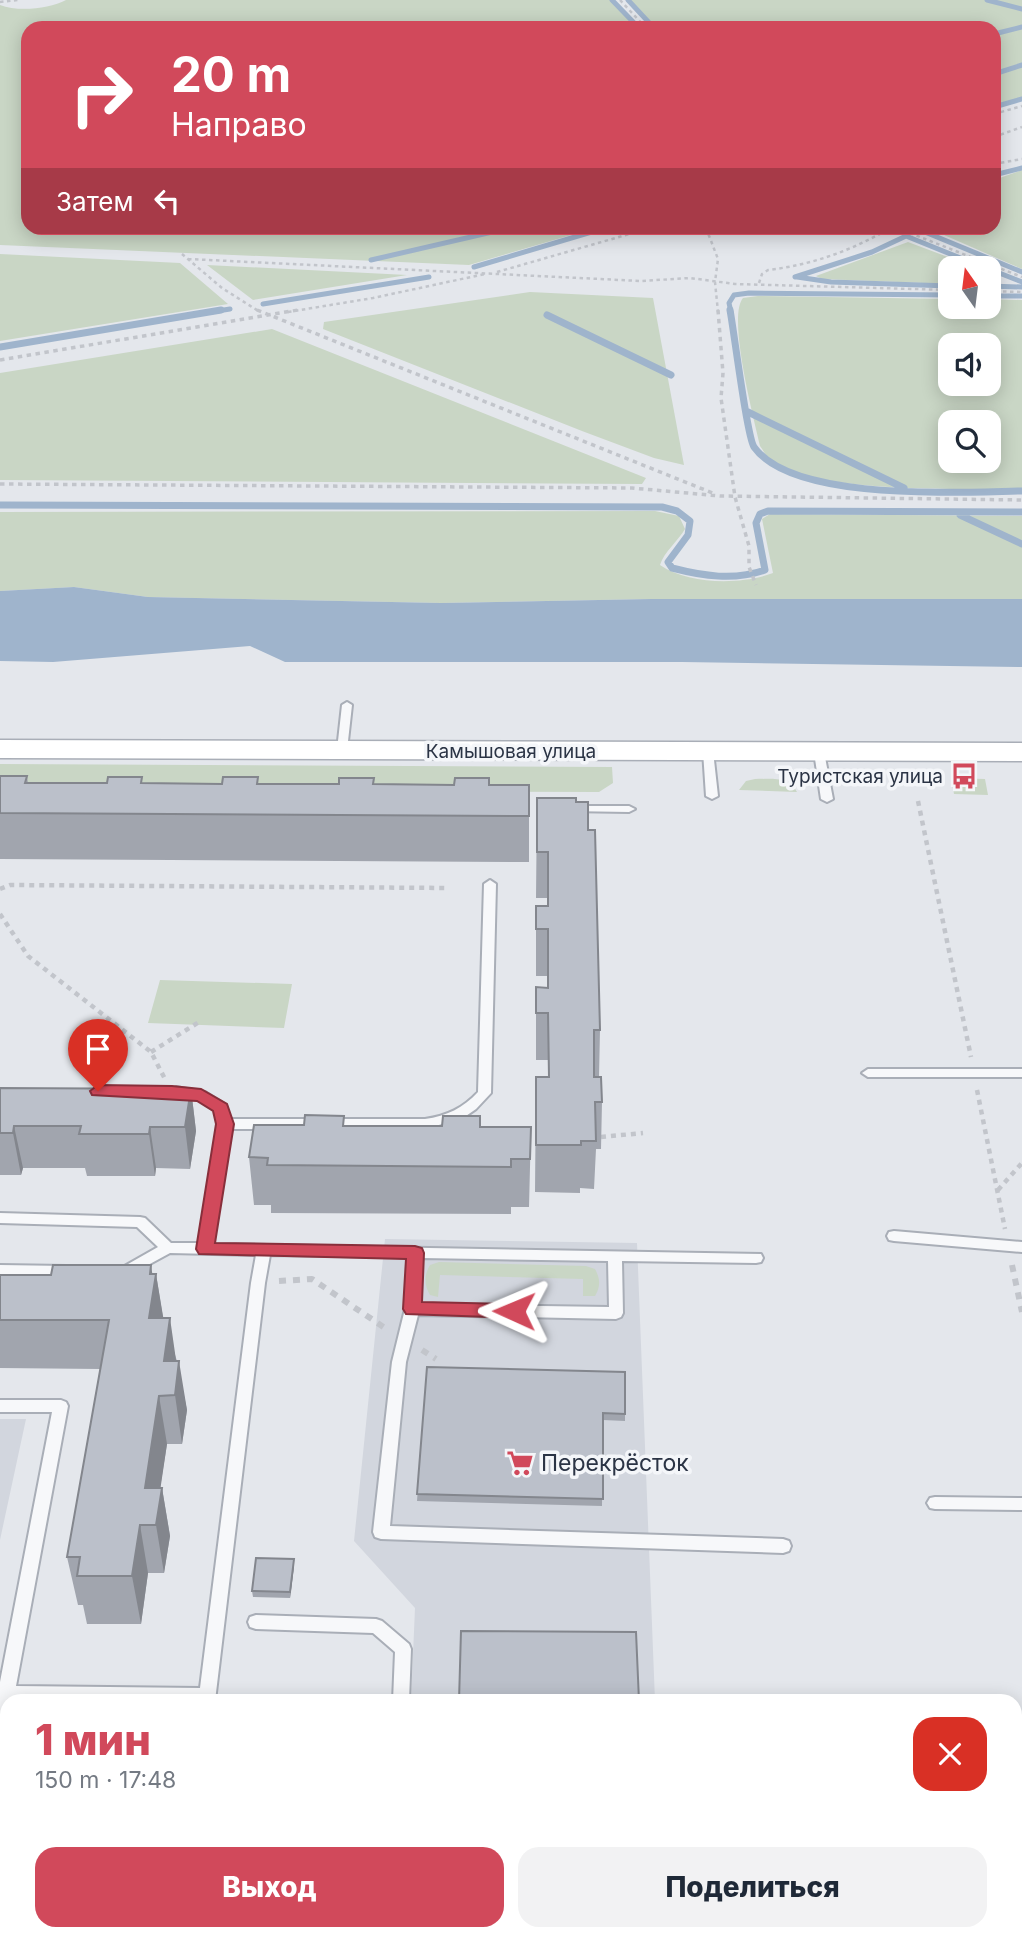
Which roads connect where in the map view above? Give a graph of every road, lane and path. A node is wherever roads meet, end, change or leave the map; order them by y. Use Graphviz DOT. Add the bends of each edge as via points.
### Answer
graph roads {
  1 [pos="18,0"];
  2 [pos="620,0"];
  3 [pos="0,2"];
  4 [pos="640,21"];
  5 [pos="1022,106"];
  6 [pos="1001,112"];
  7 [pos="1022,127"];
  8 [pos="1001,134"];
  9 [pos="1022,159"];
  10 [pos="1001,163"];
  11 [pos="626,235"];
  12 [pos="709,235"];
  13 [pos="877,235"];
  14 [pos="915,235"];
  15 [pos="182,254"];
  16 [pos="188,260"];
  17 [pos="494,272"];
  18 [pos="1022,277"];
  19 [pos="715,282"];
  20 [pos="757,284"];
  21 [pos="938,290"];
  22 [pos="1001,291"];
  23 [pos="1022,292"];
  24 [pos="266,316"];
  25 [pos="0,360"];
  26 [pos="0,484"];
  27 [pos="720,496"];
  28 [pos="735,496"];
  29 [pos="1022,500"];
  30 [pos="756,585"];
  31 [pos="347,705"];
  32 [pos="0,749"];
  33 [pos="342,750"];
  34 [pos="708,751"];
  35 [pos="820,752"];
  36 [pos="1022,752"];
  37 [pos="712,796"];
  38 [pos="827,799"];
  39 [pos="559,809"];
  40 [pos="629,809"];
  41 [pos="490,884"];
  42 [pos="448,888"];
  43 [pos="0,889"];
  44 [pos="0,914"];
  45 [pos="200,1022"];
  46 [pos="151,1052"];
  47 [pos="868,1073"];
  48 [pos="1022,1073"];
  49 [pos="165,1092"];
  50 [pos="225,1124"];
  51 [pos="643,1133"];
  52 [pos="601,1137"];
  53 [pos="1022,1163"];
  54 [pos="998,1190"];
  55 [pos="0,1218"];
  56 [pos="894,1236"];
  57 [pos="1022,1247"];
  58 [pos="167,1248"];
  59 [pos="205,1249"];
  60 [pos="264,1250"];
  61 [pos="415,1253"];
  62 [pos="615,1256"];
  63 [pos="756,1258"];
  64 [pos="0,1270"];
  65 [pos="77,1272"];
  66 [pos="116,1272"];
  67 [pos="313,1279"];
  68 [pos="412,1309"];
  69 [pos="405,1340"];
  70 [pos="436,1359"];
  71 [pos="0,1406"];
  72 [pos="935,1503"];
  73 [pos="1022,1504"];
  74 [pos="783,1546"];
  75 [pos="257,1622"];
  76 [pos="7,1693"];
  77 [pos="47,1694"];
  78 [pos="207,1694"];
  79 [pos="401,1694"];
  1 -- 3 [label="path"];
  2 -- 4 [label="path"];
  5 -- 6 [label="path"];
  7 -- 8 [label="path"];
  9 -- 10 [label="path"];
  11 -- 17 [label="path"];
  12 -- 19 [label="path" via="718,260"];
  13 -- 20 [label="path" via="856,248 768,270"];
  14 -- 18 [label="path"];
  15 -- 16 [label="path"];
  16 -- 17 [label="path"];
  16 -- 24 [label="path"];
  17 -- 19 [label="path"];
  17 -- 24 [label="path"];
  19 -- 20 [label="path"];
  19 -- 28 [label="path" via="721,398"];
  20 -- 21 [label="path"];
  22 -- 23 [label="path"];
  24 -- 25 [label="path"];
  24 -- 27 [label="path"];
  26 -- 27 [label="path" via="632,488"];
  27 -- 28 [label="path"];
  28 -- 29 [label="path"];
  28 -- 30 [label="path"];
  31 -- 33 [label="lane"];
  32 -- 33 [label="street, Камышовая улица"];
  33 -- 34 [label="street, Камышовая улица"];
  34 -- 35 [label="street, Камышовая улица"];
  34 -- 37 [label="lane"];
  35 -- 36 [label="street, Камышовая улица"];
  35 -- 38 [label="lane"];
  39 -- 40 [label="lane"];
  41 -- 50 [label="lane" via="484,1093 471,1109 450,1120 425,1124"];
  42 -- 43 [label="path" via="10,885"];
  44 -- 46 [label="path" via="28,956"];
  45 -- 46 [label="path"];
  46 -- 49 [label="path"];
  47 -- 48 [label="lane"];
  49 -- 50 [label="lane" via="201,1095 221,1108"];
  50 -- 59 [label="lane"];
  51 -- 52 [label="path"];
  53 -- 54 [label="path"];
  55 -- 58 [label="lane" via="140,1222"];
  56 -- 57 [label="lane"];
  58 -- 59 [label="lane"];
  58 -- 66 [label="lane" via="129,1272"];
  59 -- 60 [label="lane"];
  60 -- 61 [label="lane"];
  60 -- 78 [label="lane"];
  61 -- 62 [label="lane"];
  61 -- 68 [label="lane"];
  62 -- 63 [label="lane"];
  62 -- 68 [label="lane" via="616,1313"];
  64 -- 65 [label="lane"];
  67 -- 69 [label="path"];
  68 -- 69 [label="lane"];
  69 -- 70 [label="path"];
  69 -- 74 [label="lane" via="381,1532"];
  71 -- 76 [label="lane" via="61,1406"];
  72 -- 73 [label="lane"];
  75 -- 79 [label="lane" via="376,1626 403,1649"];
  76 -- 77 [label="lane"];
}
